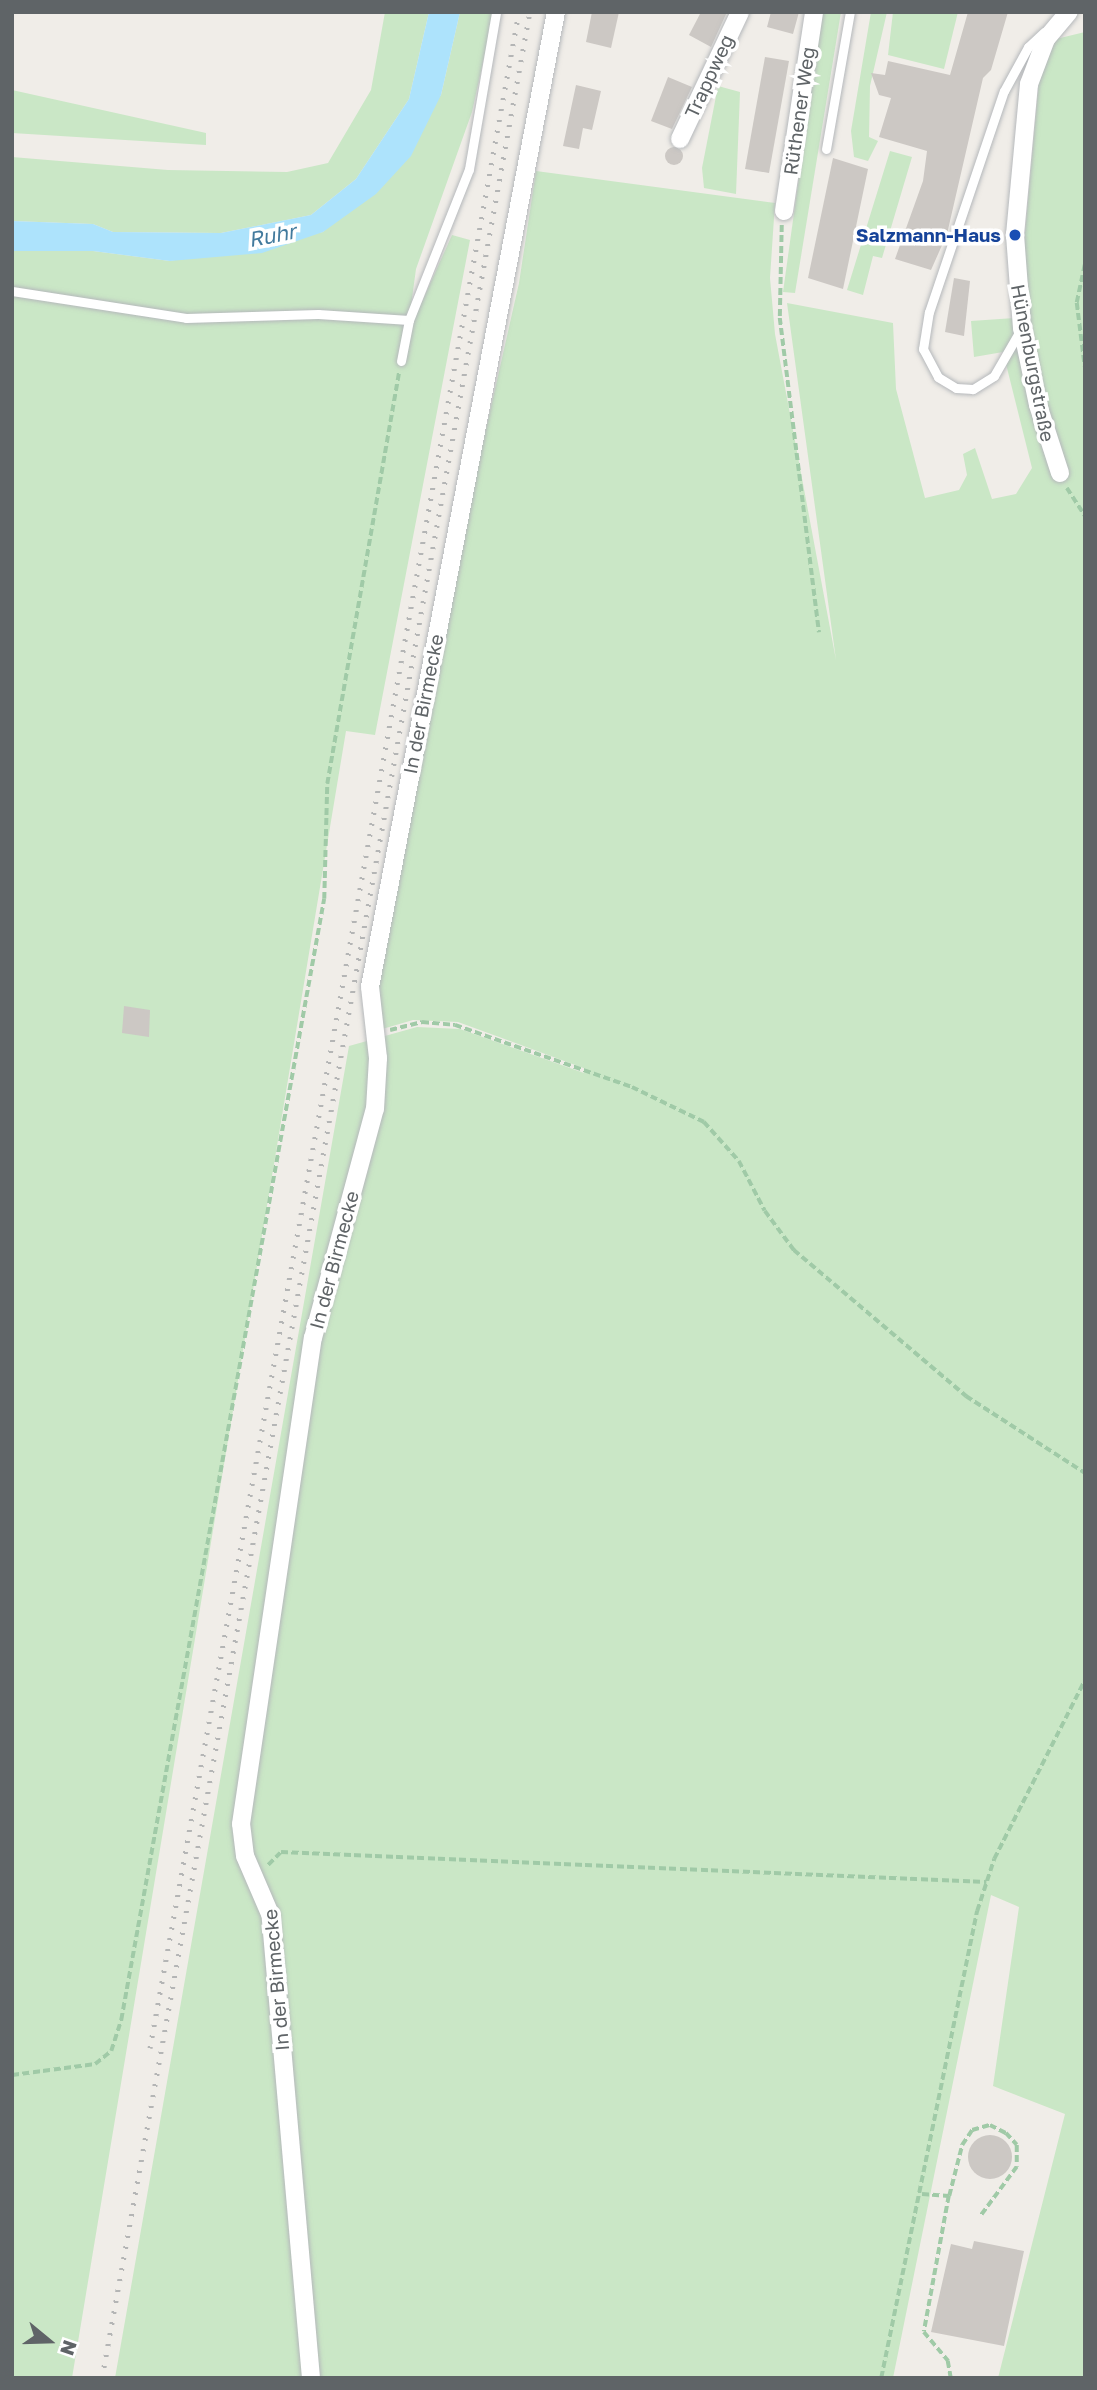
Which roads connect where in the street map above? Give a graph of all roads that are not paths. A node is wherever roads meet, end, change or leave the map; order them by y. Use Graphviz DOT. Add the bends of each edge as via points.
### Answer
graph roads {
  1 [pos="496,12"];
  2 [pos="556,12"];
  3 [pos="740,12"];
  4 [pos="814,12"];
  5 [pos="850,12"];
  6 [pos="1069,12"];
  7 [pos="1054,26"];
  8 [pos="680,139"];
  9 [pos="826,149"];
  10 [pos="784,211"];
  11 [pos="12,291"];
  12 [pos="409,320"];
  13 [pos="1022,328"];
  14 [pos="401,361"];
  15 [pos="1060,473"];
  16 [pos="311,2378"];
  1 -- 12 [label="lane" via="469,169"];
  2 -- 16 [label="street, In der Birmecke" via="370,988 376,1036 375,1109 331,1260 304,1386 274,1630 241,1824 245,1856 271,1914"];
  3 -- 8 [label="street, Trappweg"];
  4 -- 10 [label="street, Rüthener Weg"];
  5 -- 9 [label="lane"];
  6 -- 7 [label="street, Hünenburgstraße"];
  7 -- 13 [label="street, Hünenburgstraße" via="1032,74 1024,114 1015,270"];
  7 -- 13 [label="lane" via="1028,47 1004,91 927,320 923,349 938,377 956,388 973,389 994,376"];
  11 -- 12 [label="lane" via="186,318 318,314"];
  12 -- 14 [label="lane"];
  13 -- 15 [label="street, Hünenburgstraße" via="1038,405"];
}
